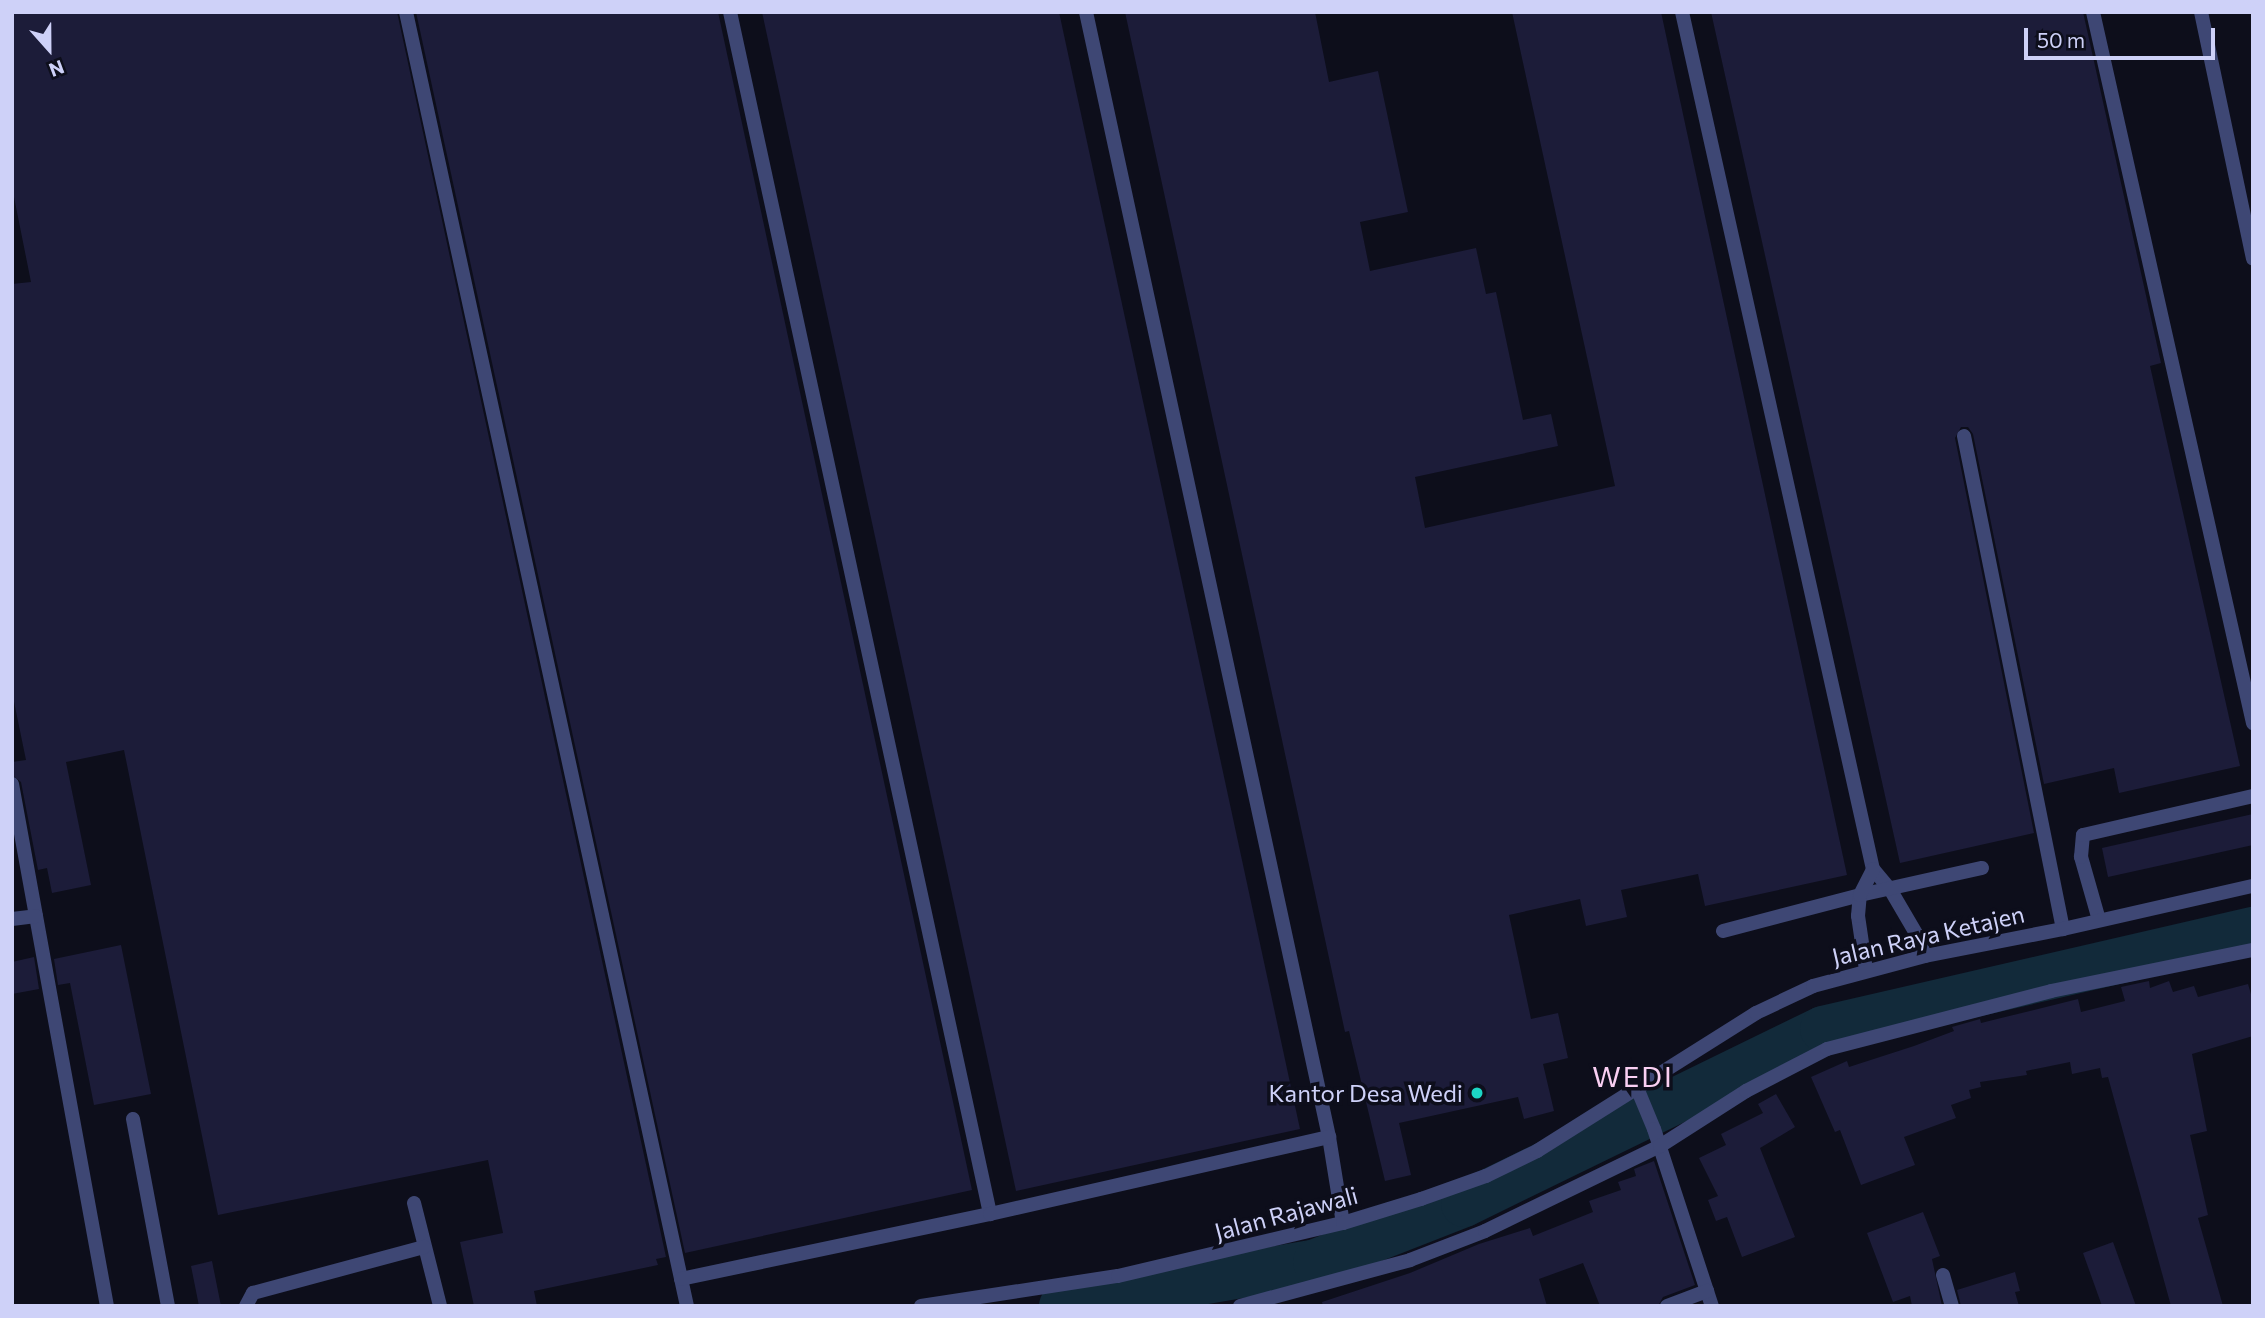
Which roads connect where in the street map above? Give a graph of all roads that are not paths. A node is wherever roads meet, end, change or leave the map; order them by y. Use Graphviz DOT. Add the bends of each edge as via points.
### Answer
graph roads {
  1 [pos="405,12"];
  2 [pos="730,12"];
  3 [pos="1086,12"];
  4 [pos="1682,12"];
  5 [pos="2093,12"];
  6 [pos="2201,12"];
  7 [pos="2253,259"];
  8 [pos="1964,436"];
  9 [pos="2253,723"];
  10 [pos="12,784"];
  11 [pos="2253,796"];
  12 [pos="1982,868"];
  13 [pos="1873,869"];
  14 [pos="2253,886"];
  15 [pos="1890,889"];
  16 [pos="1860,895"];
  17 [pos="36,916"];
  18 [pos="12,919"];
  19 [pos="2098,920"];
  20 [pos="2063,929"];
  21 [pos="1723,931"];
  22 [pos="2253,950"];
  23 [pos="1925,956"];
  24 [pos="1866,970"];
  25 [pos="1640,1095"];
  26 [pos="133,1118"];
  27 [pos="1329,1137"];
  28 [pos="1660,1146"];
  29 [pos="414,1203"];
  30 [pos="990,1214"];
  31 [pos="1343,1223"];
  32 [pos="424,1247"];
  33 [pos="1942,1275"];
  34 [pos="681,1279"];
  35 [pos="1707,1290"];
  36 [pos="107,1306"];
  37 [pos="168,1306"];
  38 [pos="246,1306"];
  39 [pos="440,1306"];
  40 [pos="688,1306"];
  41 [pos="921,1306"];
  42 [pos="1240,1306"];
  43 [pos="1668,1306"];
  44 [pos="1712,1306"];
  45 [pos="1952,1306"];
  1 -- 34 [label="street"];
  2 -- 30 [label="street"];
  3 -- 27 [label="street"];
  4 -- 13 [label="street"];
  5 -- 9 [label="street"];
  6 -- 7 [label="street"];
  8 -- 20 [label="street"];
  10 -- 17 [label="street"];
  11 -- 19 [label="street" via="2083,835 2081,857"];
  12 -- 15 [label="street"];
  13 -- 15 [label="street"];
  13 -- 16 [label="street"];
  14 -- 19 [label="street, Jalan Raya Ketajen"];
  15 -- 16 [label="street"];
  15 -- 23 [label="street"];
  16 -- 21 [label="street"];
  16 -- 24 [label="street" via="1858,916"];
  17 -- 18 [label="street"];
  17 -- 36 [label="street"];
  19 -- 20 [label="street, Jalan Raya Ketajen"];
  20 -- 23 [label="street, Jalan Raya Ketajen"];
  22 -- 28 [label="street" via="2051,991 1827,1049 1746,1091"];
  23 -- 24 [label="street, Jalan Raya Ketajen"];
  24 -- 25 [label="street, Jalan Raya Ketajen" via="1813,986 1756,1013"];
  25 -- 28 [label="street"];
  25 -- 31 [label="street, Jalan Rajawali" via="1486,1176"];
  26 -- 37 [label="street"];
  27 -- 30 [label="street"];
  27 -- 31 [label="street"];
  28 -- 35 [label="street"];
  28 -- 42 [label="street" via="1485,1231 1422,1255"];
  29 -- 32 [label="street"];
  30 -- 34 [label="street"];
  31 -- 41 [label="street, Jalan Rajawali" via="1107,1279"];
  32 -- 38 [label="street" via="253,1293"];
  32 -- 39 [label="street"];
  33 -- 45 [label="street"];
  34 -- 40 [label="street"];
  35 -- 43 [label="street"];
  35 -- 44 [label="street"];
}
